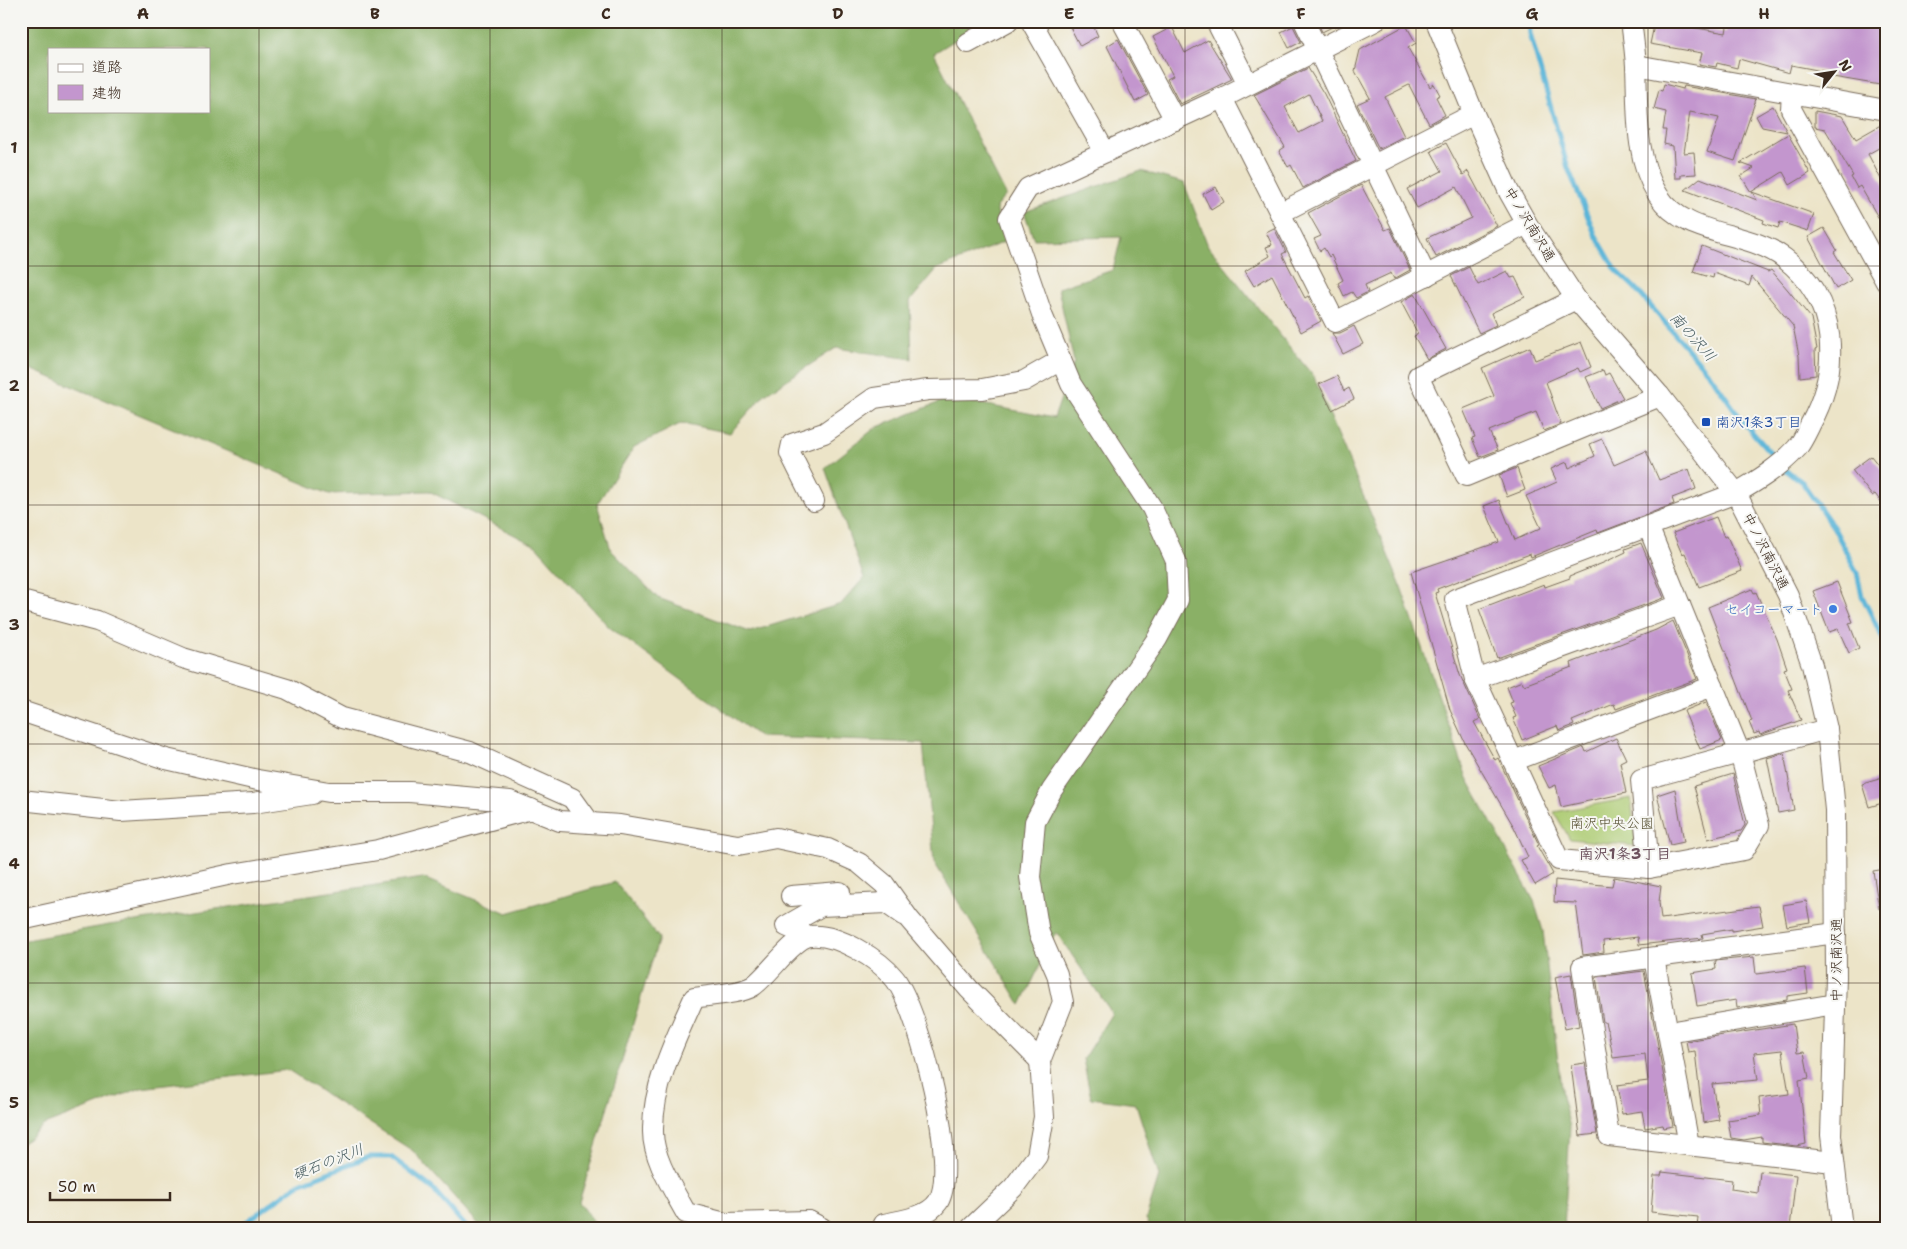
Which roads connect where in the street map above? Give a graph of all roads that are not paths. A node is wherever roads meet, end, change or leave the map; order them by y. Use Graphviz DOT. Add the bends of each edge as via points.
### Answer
graph roads {
  1 [pos="1008,21"];
  2 [pos="1031,21"];
  3 [pos="1122,21"];
  4 [pos="1216,21"];
  5 [pos="1304,21"];
  6 [pos="1375,21"];
  7 [pos="1436,21"];
  8 [pos="1631,21"];
  9 [pos="968,44"];
  10 [pos="1318,50"];
  11 [pos="1636,65"];
  12 [pos="1248,84"];
  13 [pos="1792,94"];
  14 [pos="1222,98"];
  15 [pos="1886,110"];
  16 [pos="1474,114"];
  17 [pos="1175,120"];
  18 [pos="1104,152"];
  19 [pos="1373,167"];
  20 [pos="1280,212"];
  21 [pos="1527,224"];
  22 [pos="1426,276"];
  23 [pos="1886,282"];
  24 [pos="1576,298"];
  25 [pos="1061,360"];
  26 [pos="1660,396"];
  27 [pos="1736,492"];
  28 [pos="814,501"];
  29 [pos="1648,526"];
  30 [pos="21,601"];
  31 [pos="1680,605"];
  32 [pos="1476,679"];
  33 [pos="1713,686"];
  34 [pos="21,711"];
  35 [pos="1827,729"];
  36 [pos="1740,753"];
  37 [pos="1513,761"];
  38 [pos="328,792"];
  39 [pos="21,800"];
  40 [pos="531,809"];
  41 [pos="590,823"];
  42 [pos="1649,868"];
  43 [pos="791,896"];
  44 [pos="864,903"];
  45 [pos="909,919"];
  46 [pos="21,920"];
  47 [pos="1836,933"];
  48 [pos="809,936"];
  49 [pos="1654,958"];
  50 [pos="1836,1004"];
  51 [pos="1668,1032"];
  52 [pos="1040,1061"];
  53 [pos="1689,1145"];
  54 [pos="1832,1162"];
  55 [pos="822,1228"];
  56 [pos="882,1228"];
  57 [pos="971,1228"];
  58 [pos="1842,1228"];
  1 -- 9 [label="street"];
  2 -- 18 [label="street"];
  3 -- 17 [label="street"];
  4 -- 12 [label="street"];
  5 -- 10 [label="street"];
  6 -- 10 [label="street"];
  7 -- 16 [label="street, 中ノ沢南沢通"];
  8 -- 11 [label="street"];
  10 -- 12 [label="street"];
  10 -- 19 [label="street"];
  11 -- 13 [label="street"];
  11 -- 27 [label="street" via="1637,120 1644,164 1658,196 1674,212 1714,232 1758,244 1784,258 1804,276 1826,320 1832,350 1828,381 1817,412 1797,448 1764,477"];
  12 -- 14 [label="street"];
  13 -- 15 [label="street"];
  13 -- 23 [label="street" via="1790,109"];
  14 -- 17 [label="street"];
  14 -- 20 [label="street"];
  16 -- 19 [label="street"];
  16 -- 21 [label="street, 中ノ沢南沢通"];
  17 -- 18 [label="street"];
  18 -- 25 [label="street" via="1028,188 1009,218"];
  19 -- 20 [label="street"];
  19 -- 22 [label="street"];
  20 -- 22 [label="street" via="1335,322"];
  21 -- 22 [label="street"];
  21 -- 24 [label="street, 中ノ沢南沢通"];
  24 -- 26 [label="street, 中ノ沢南沢通"];
  24 -- 26 [label="street" via="1418,376 1466,476"];
  25 -- 28 [label="street" via="1024,382 982,389 928,390 874,398 824,433 792,444 790,453"];
  25 -- 52 [label="street" via="1071,384 1152,508 1176,561 1178,600 1157,639 1052,790 1035,822 1030,876 1039,933 1057,974 1063,1002"];
  26 -- 27 [label="street, 中ノ沢南沢通"];
  27 -- 29 [label="street"];
  27 -- 35 [label="street, 中ノ沢南沢通" via="1788,596 1812,665"];
  29 -- 31 [label="street"];
  29 -- 32 [label="street" via="1455,599"];
  30 -- 41 [label="street" via="97,621 183,658 287,689 342,718 470,752 572,798"];
  31 -- 32 [label="street"];
  31 -- 33 [label="street"];
  32 -- 37 [label="street"];
  33 -- 36 [label="street"];
  33 -- 37 [label="street"];
  34 -- 38 [label="street" via="166,759"];
  35 -- 36 [label="street"];
  35 -- 47 [label="street, 中ノ沢南沢通" via="1835,810"];
  36 -- 42 [label="street" via="1641,780"];
  36 -- 42 [label="street" via="1759,826 1744,850"];
  37 -- 42 [label="street" via="1559,860"];
  38 -- 39 [label="street" via="253,803 121,811"];
  38 -- 40 [label="street" via="410,792 510,801"];
  40 -- 41 [label="street" via="560,821"];
  40 -- 46 [label="street" via="378,850 232,874"];
  41 -- 45 [label="street" via="738,845 776,838 828,849 859,863 884,884"];
  43 -- 44 [label="street" via="848,891"];
  44 -- 45 [label="street" via="886,903"];
  44 -- 48 [label="street" via="820,906 786,926"];
  45 -- 52 [label="street" via="969,989"];
  47 -- 49 [label="street"];
  47 -- 50 [label="street, 中ノ沢南沢通"];
  48 -- 55 [label="street" via="752,987 694,998 658,1090 653,1133 663,1173 686,1212 725,1223 809,1220"];
  48 -- 56 [label="street" via="842,941 877,962 896,980 916,1027 932,1082 943,1134 945,1175 938,1202 919,1216 884,1224"];
  49 -- 51 [label="street"];
  49 -- 53 [label="street" via="1582,967 1609,1136"];
  50 -- 51 [label="street"];
  50 -- 54 [label="street, 中ノ沢南沢通"];
  51 -- 53 [label="street"];
  52 -- 57 [label="street" via="1044,1117 1037,1156 1013,1188"];
  53 -- 54 [label="street"];
  54 -- 58 [label="street, 中ノ沢南沢通"];
}
